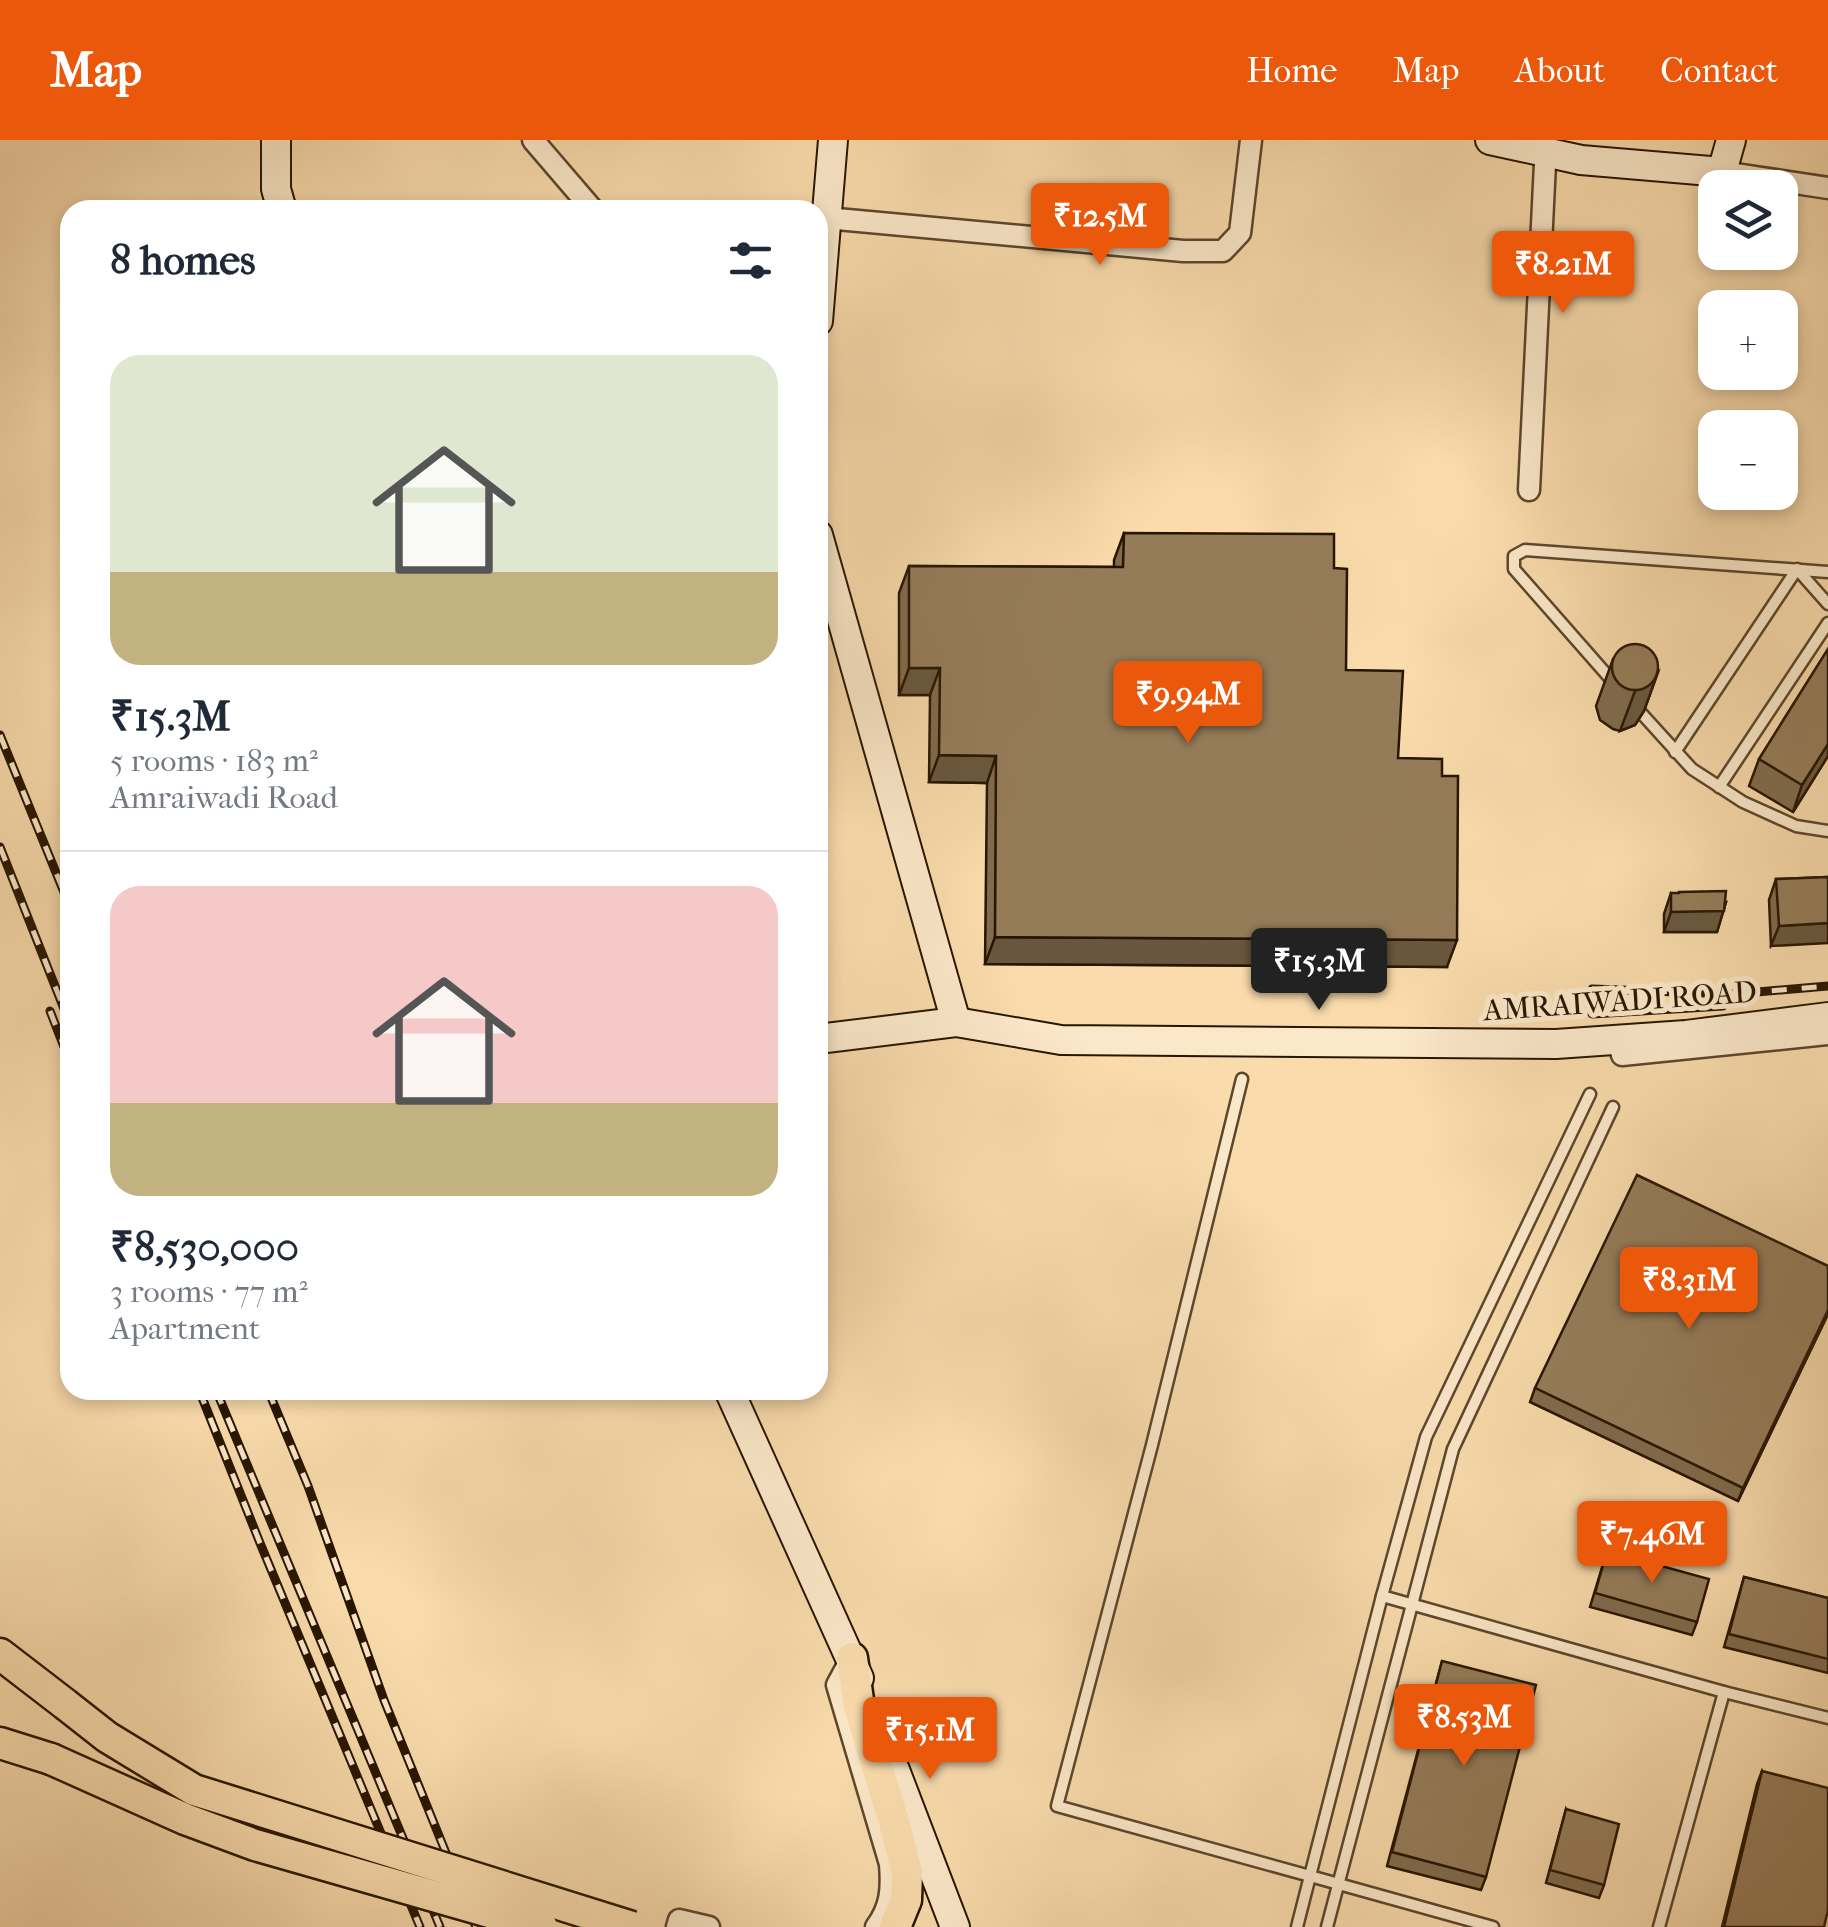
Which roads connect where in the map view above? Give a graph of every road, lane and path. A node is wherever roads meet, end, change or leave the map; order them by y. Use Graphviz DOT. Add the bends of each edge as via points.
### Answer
graph roads {
  1 [pos="276,140"];
  2 [pos="533,140"];
  3 [pos="833,140"];
  4 [pos="1251,140"];
  5 [pos="1490,140"];
  6 [pos="1731,140"];
  7 [pos="1546,146"];
  8 [pos="1699,170"];
  9 [pos="1723,170"];
  10 [pos="1798,183"];
  11 [pos="1828,188"];
  12 [pos="279,200"];
  13 [pos="584,200"];
  14 [pos="828,200"];
  15 [pos="828,218"];
  16 [pos="1530,490"];
  17 [pos="1797,569"];
  18 [pos="828,570"];
  19 [pos="1828,572"];
  20 [pos="1828,604"];
  21 [pos="1828,624"];
  22 [pos="1675,752"];
  23 [pos="1720,786"];
  24 [pos="1828,831"];
  25 [pos="1828,1017"];
  26 [pos="956,1022"];
  27 [pos="1828,1034"];
  28 [pos="828,1038"];
  29 [pos="1618,1040"];
  30 [pos="1242,1078"];
  31 [pos="1590,1094"];
  32 [pos="1613,1107"];
  33 [pos="1578,1118"];
  34 [pos="1602,1131"];
  35 [pos="734,1400"];
  36 [pos="1382,1596"];
  37 [pos="1411,1604"];
  38 [pos="0,1654"];
  39 [pos="852,1658"];
  40 [pos="1724,1692"];
  41 [pos="1828,1718"];
  42 [pos="0,1743"];
  43 [pos="1310,1876"];
  44 [pos="1340,1884"];
  45 [pos="542,1927"];
  46 [pos="632,1927"];
  47 [pos="677,1927"];
  48 [pos="709,1927"];
  49 [pos="876,1927"];
  50 [pos="895,1927"];
  51 [pos="955,1927"];
  52 [pos="1296,1927"];
  53 [pos="1328,1927"];
  54 [pos="1492,1927"];
  55 [pos="1659,1927"];
  1 -- 12 [label="main road"];
  2 -- 13 [label="street"];
  3 -- 14 [label="main road"];
  4 -- 15 [label="street" via="1240,233 1224,251"];
  5 -- 7 [label="main road"];
  6 -- 9 [label="main road"];
  7 -- 8 [label="main road" via="1582,160"];
  7 -- 16 [label="street"];
  10 -- 11 [label="street"];
  17 -- 19 [label="lane"];
  17 -- 20 [label="lane"];
  17 -- 22 [label="lane"];
  17 -- 22 [label="lane" via="1525,550 1514,556 1514,569"];
  18 -- 26 [label="main road"];
  21 -- 23 [label="lane"];
  22 -- 23 [label="lane"];
  23 -- 24 [label="lane" via="1796,826"];
  25 -- 29 [label="main road, AMRAIWADI ROAD"];
  26 -- 28 [label="main road, AMRAIWADI ROAD"];
  26 -- 29 [label="main road, AMRAIWADI ROAD" via="1061,1040"];
  27 -- 29 [label="street" via="1622,1055"];
  30 -- 43 [label="lane" via="1057,1806"];
  31 -- 33 [label="lane"];
  32 -- 34 [label="lane"];
  33 -- 34 [label="lane"];
  33 -- 36 [label="lane" via="1426,1437"];
  34 -- 37 [label="lane" via="1453,1449"];
  35 -- 39 [label="main road"];
  36 -- 37 [label="lane"];
  36 -- 43 [label="lane"];
  37 -- 40 [label="lane"];
  37 -- 44 [label="lane"];
  38 -- 46 [label="main road, bridge" via="107,1736 194,1790"];
  39 -- 49 [label="street" via="837,1685 890,1864 892,1889"];
  39 -- 50 [label="main road" via="859,1707 907,1874"];
  39 -- 51 [label="main road"];
  40 -- 41 [label="lane"];
  40 -- 55 [label="lane"];
  42 -- 45 [label="main road, bridge" via="255,1845"];
  43 -- 44 [label="lane"];
  43 -- 52 [label="lane"];
  44 -- 53 [label="lane"];
  44 -- 54 [label="lane"];
  47 -- 48 [label="street" via="680,1920"];
}
